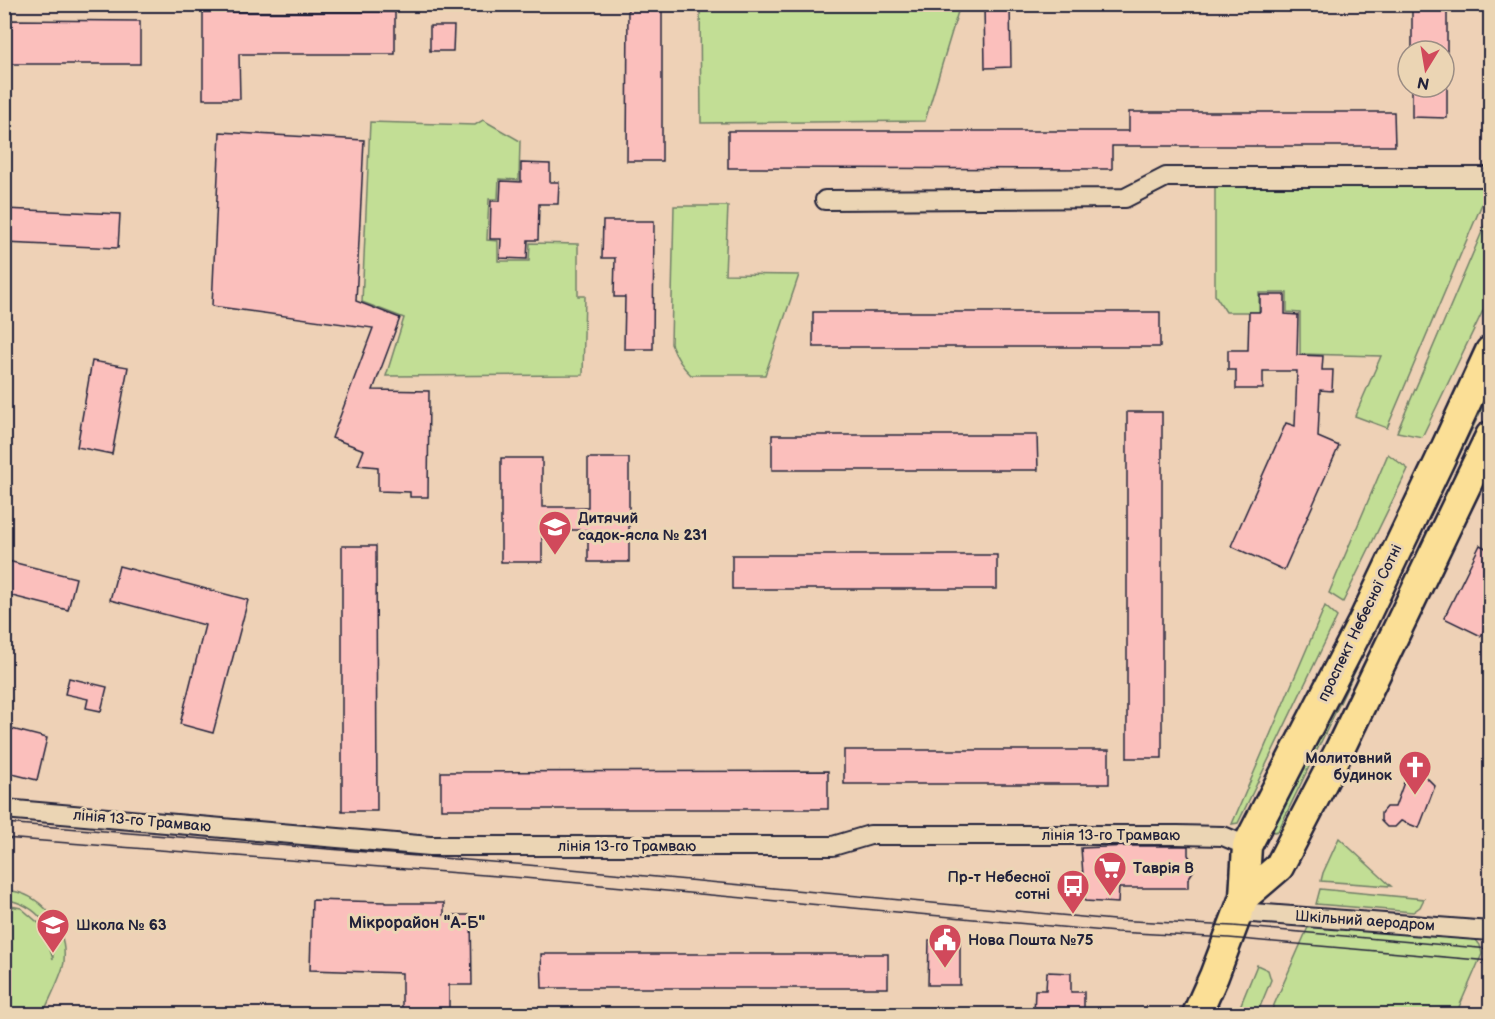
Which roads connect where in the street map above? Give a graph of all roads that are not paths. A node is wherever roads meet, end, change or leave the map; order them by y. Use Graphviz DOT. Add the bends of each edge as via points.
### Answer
graph roads {
  1 [pos="1491,177"];
  2 [pos="825,200"];
  3 [pos="1491,351"];
  4 [pos="1491,436"];
  5 [pos="4,809"];
  6 [pos="1247,846"];
  7 [pos="1241,904"];
  8 [pos="1491,931"];
  9 [pos="1197,1014"];
  1 -- 2 [label="street" via="1166,177 1125,198"];
  3 -- 6 [label="main road, проспект Небесної Сотні" via="1363,621"];
  4 -- 7 [label="main road, проспект Небесної Сотні" via="1279,867"];
  5 -- 6 [label="street, лінія 13-го Трамваю" via="430,846 833,846 870,835 1178,835 1223,836"];
  6 -- 7 [label="main road, проспект Небесної Сотні"];
  7 -- 8 [label="street, Шкільний аеродром"];
  7 -- 9 [label="main road, проспект Небесної Сотні"];
}
